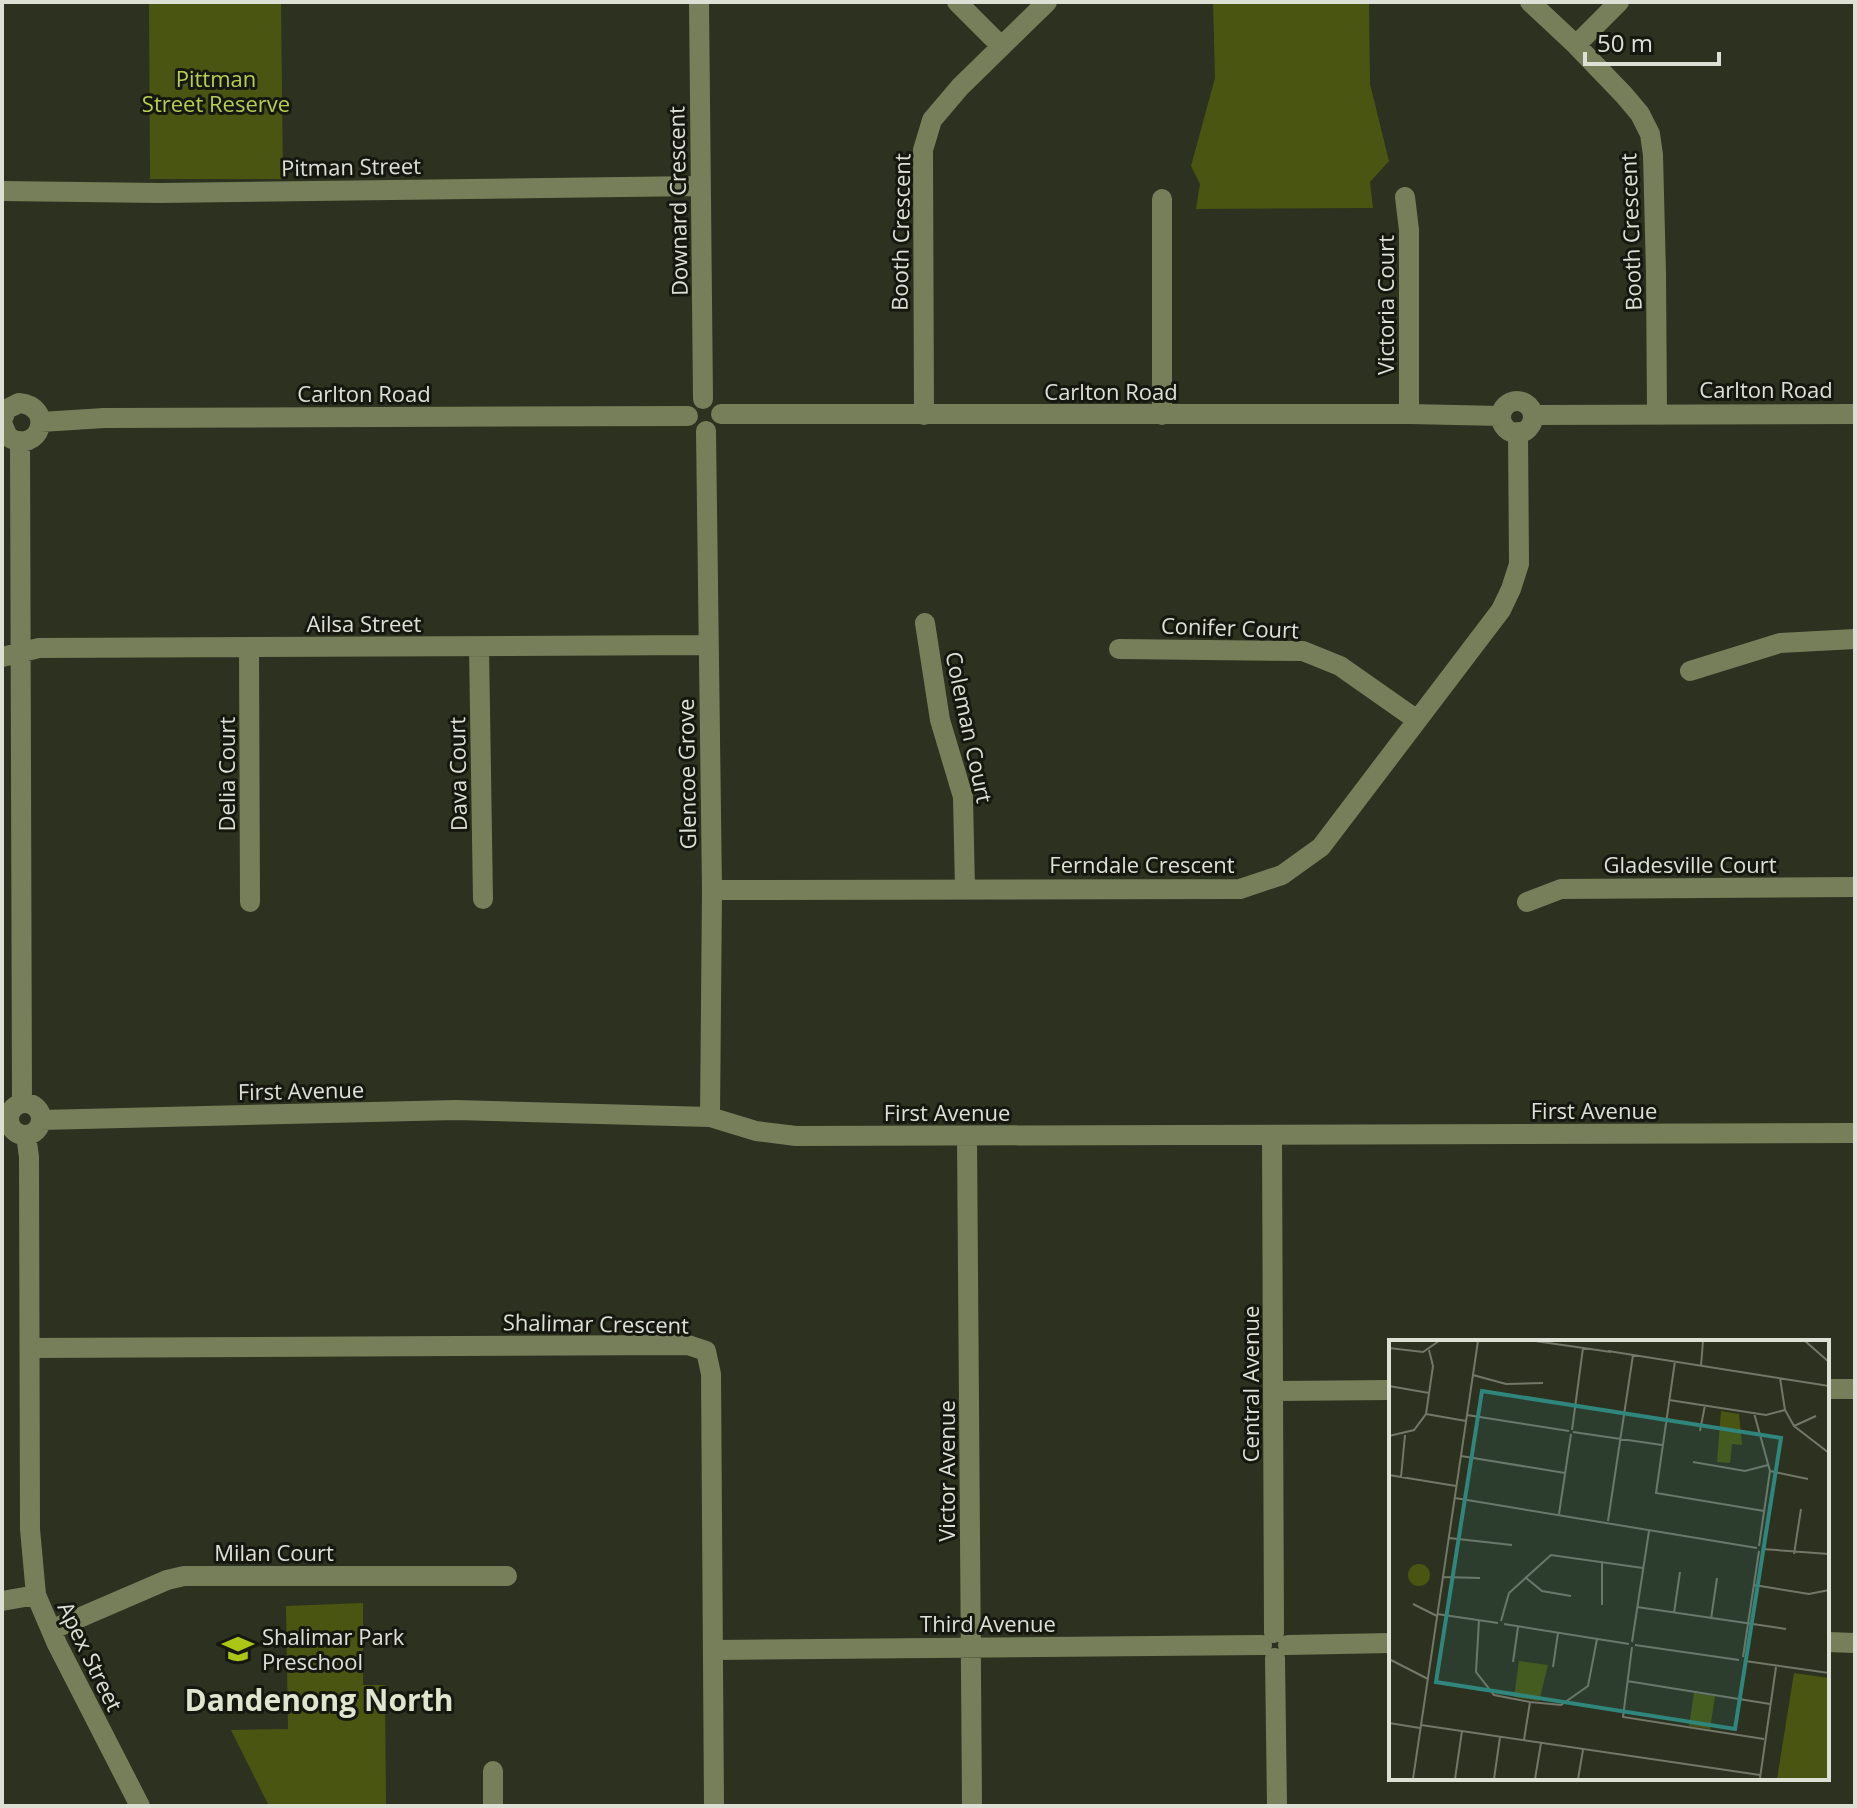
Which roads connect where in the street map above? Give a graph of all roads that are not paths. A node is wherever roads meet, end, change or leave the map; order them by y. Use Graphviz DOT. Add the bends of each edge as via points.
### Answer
graph roads {
  1 [pos="699,2"];
  2 [pos="957,2"];
  3 [pos="1047,2"];
  4 [pos="1530,2"];
  5 [pos="1619,2"];
  6 [pos="1576,45"];
  7 [pos="1001,46"];
  8 [pos="700,186"];
  9 [pos="2,191"];
  10 [pos="1405,197"];
  11 [pos="1162,199"];
  12 [pos="703,399"];
  13 [pos="1657,413"];
  14 [pos="721,414"];
  15 [pos="1409,414"];
  16 [pos="1855,414"];
  17 [pos="924,415"];
  18 [pos="1162,415"];
  19 [pos="1533,415"];
  20 [pos="688,416"];
  21 [pos="1501,416"];
  22 [pos="2,422"];
  23 [pos="41,422"];
  24 [pos="706,431"];
  25 [pos="1518,432"];
  26 [pos="20,442"];
  27 [pos="925,623"];
  28 [pos="1855,639"];
  29 [pos="708,645"];
  30 [pos="249,647"];
  31 [pos="479,647"];
  32 [pos="1119,649"];
  33 [pos="11,655"];
  34 [pos="1690,671"];
  35 [pos="1417,720"];
  36 [pos="1855,887"];
  37 [pos="965,889"];
  38 [pos="712,890"];
  39 [pos="11,891"];
  40 [pos="483,899"];
  41 [pos="250,902"];
  42 [pos="1527,902"];
  43 [pos="11,1113"];
  44 [pos="710,1117"];
  45 [pos="34,1127"];
  46 [pos="1855,1133"];
  47 [pos="1272,1136"];
  48 [pos="967,1137"];
  49 [pos="30,1348"];
  50 [pos="1829,1389"];
  51 [pos="1855,1389"];
  52 [pos="1389,1390"];
  53 [pos="1275,1391"];
  54 [pos="507,1576"];
  55 [pos="36,1595"];
  56 [pos="2,1601"];
  57 [pos="51,1630"];
  58 [pos="1829,1642"];
  59 [pos="1389,1643"];
  60 [pos="1855,1643"];
  61 [pos="1275,1645"];
  62 [pos="971,1647"];
  63 [pos="714,1650"];
  64 [pos="493,1771"];
  65 [pos="140,1806"];
  66 [pos="493,1806"];
  67 [pos="714,1806"];
  68 [pos="972,1806"];
  69 [pos="1277,1806"];
  1 -- 8 [label="street, Downard Crescent"];
  2 -- 7 [label="street"];
  3 -- 7 [label="street, Booth Crescent"];
  4 -- 6 [label="street, Booth Crescent"];
  5 -- 6 [label="street"];
  6 -- 13 [label="street, Booth Crescent" via="1640,114 1650,134"];
  7 -- 17 [label="street, Booth Crescent" via="932,120 923,150"];
  8 -- 9 [label="street, Pitman Street"];
  8 -- 12 [label="street, Downard Crescent"];
  10 -- 15 [label="street, Victoria Court"];
  11 -- 18 [label="street"];
  12 -- 14 [label="street" via="717,405"];
  12 -- 20 [label="street" via="694,403"];
  13 -- 16 [label="street, Carlton Road"];
  13 -- 19 [label="street, Carlton Road"];
  14 -- 17 [label="street, Carlton Road"];
  14 -- 24 [label="street" via="718,424"];
  15 -- 18 [label="street, Carlton Road"];
  15 -- 21 [label="street, Carlton Road"];
  17 -- 18 [label="street, Carlton Road"];
  19 -- 21 [label="street" via="1529,405 1518,401 1507,405"];
  19 -- 25 [label="street" via="1530,427"];
  20 -- 23 [label="street, Carlton Road"];
  20 -- 24 [label="street" via="696,429"];
  21 -- 25 [label="street" via="1506,428"];
  22 -- 23 [label="street" via="7,409 19,403 37,411"];
  22 -- 26 [label="street" via="8,437"];
  23 -- 26 [label="street" via="36,435"];
  24 -- 29 [label="street, Glencoe Grove"];
  25 -- 35 [label="street, Ferndale Crescent" via="1519,564 1511,589 1487,632"];
  26 -- 33 [label="street"];
  27 -- 37 [label="street, Coleman Court" via="940,720 963,797"];
  28 -- 34 [label="street" via="1780,643"];
  29 -- 31 [label="street, Ailsa Street"];
  29 -- 38 [label="street, Glencoe Grove"];
  30 -- 31 [label="street, Ailsa Street"];
  30 -- 33 [label="street, Ailsa Street" via="39,648"];
  30 -- 41 [label="street, Delia Court"];
  31 -- 40 [label="street, Dava Court"];
  32 -- 35 [label="street, Conifer Court" via="1303,651 1340,666"];
  33 -- 39 [label="street"];
  35 -- 37 [label="street, Ferndale Crescent" via="1321,847 1262,883 1240,889"];
  36 -- 42 [label="street, Gladesville Court" via="1561,889"];
  37 -- 38 [label="street, Ferndale Crescent"];
  38 -- 44 [label="street, Glencoe Grove"];
  39 -- 43 [label="street"];
  43 -- 45 [label="street" via="12,1129"];
  43 -- 45 [label="street" via="37,1109"];
  44 -- 45 [label="street, First Avenue" via="456,1110"];
  44 -- 48 [label="street, First Avenue" via="796,1136"];
  45 -- 49 [label="street, Apex Street" via="29,1157"];
  46 -- 47 [label="street, First Avenue"];
  47 -- 48 [label="street, First Avenue"];
  47 -- 53 [label="street, Central Avenue"];
  48 -- 62 [label="street, Victor Avenue"];
  49 -- 55 [label="street, Apex Street" via="30,1529"];
  49 -- 63 [label="street, Shalimar Crescent" via="698,1347 706,1351 711,1374"];
  50 -- 51 [label="street"];
  52 -- 53 [label="street"];
  53 -- 61 [label="street, Central Avenue"];
  54 -- 57 [label="street, Milan Court" via="184,1576"];
  55 -- 56 [label="street"];
  55 -- 57 [label="street, Apex Street"];
  57 -- 65 [label="street, Apex Street"];
  58 -- 60 [label="street"];
  59 -- 61 [label="street, Third Avenue"];
  61 -- 62 [label="street, Third Avenue"];
  61 -- 69 [label="street, Central Avenue"];
  62 -- 63 [label="street, Third Avenue"];
  62 -- 68 [label="street, Victor Avenue"];
  63 -- 67 [label="street, Shalimar Crescent"];
  64 -- 66 [label="street"];
}
